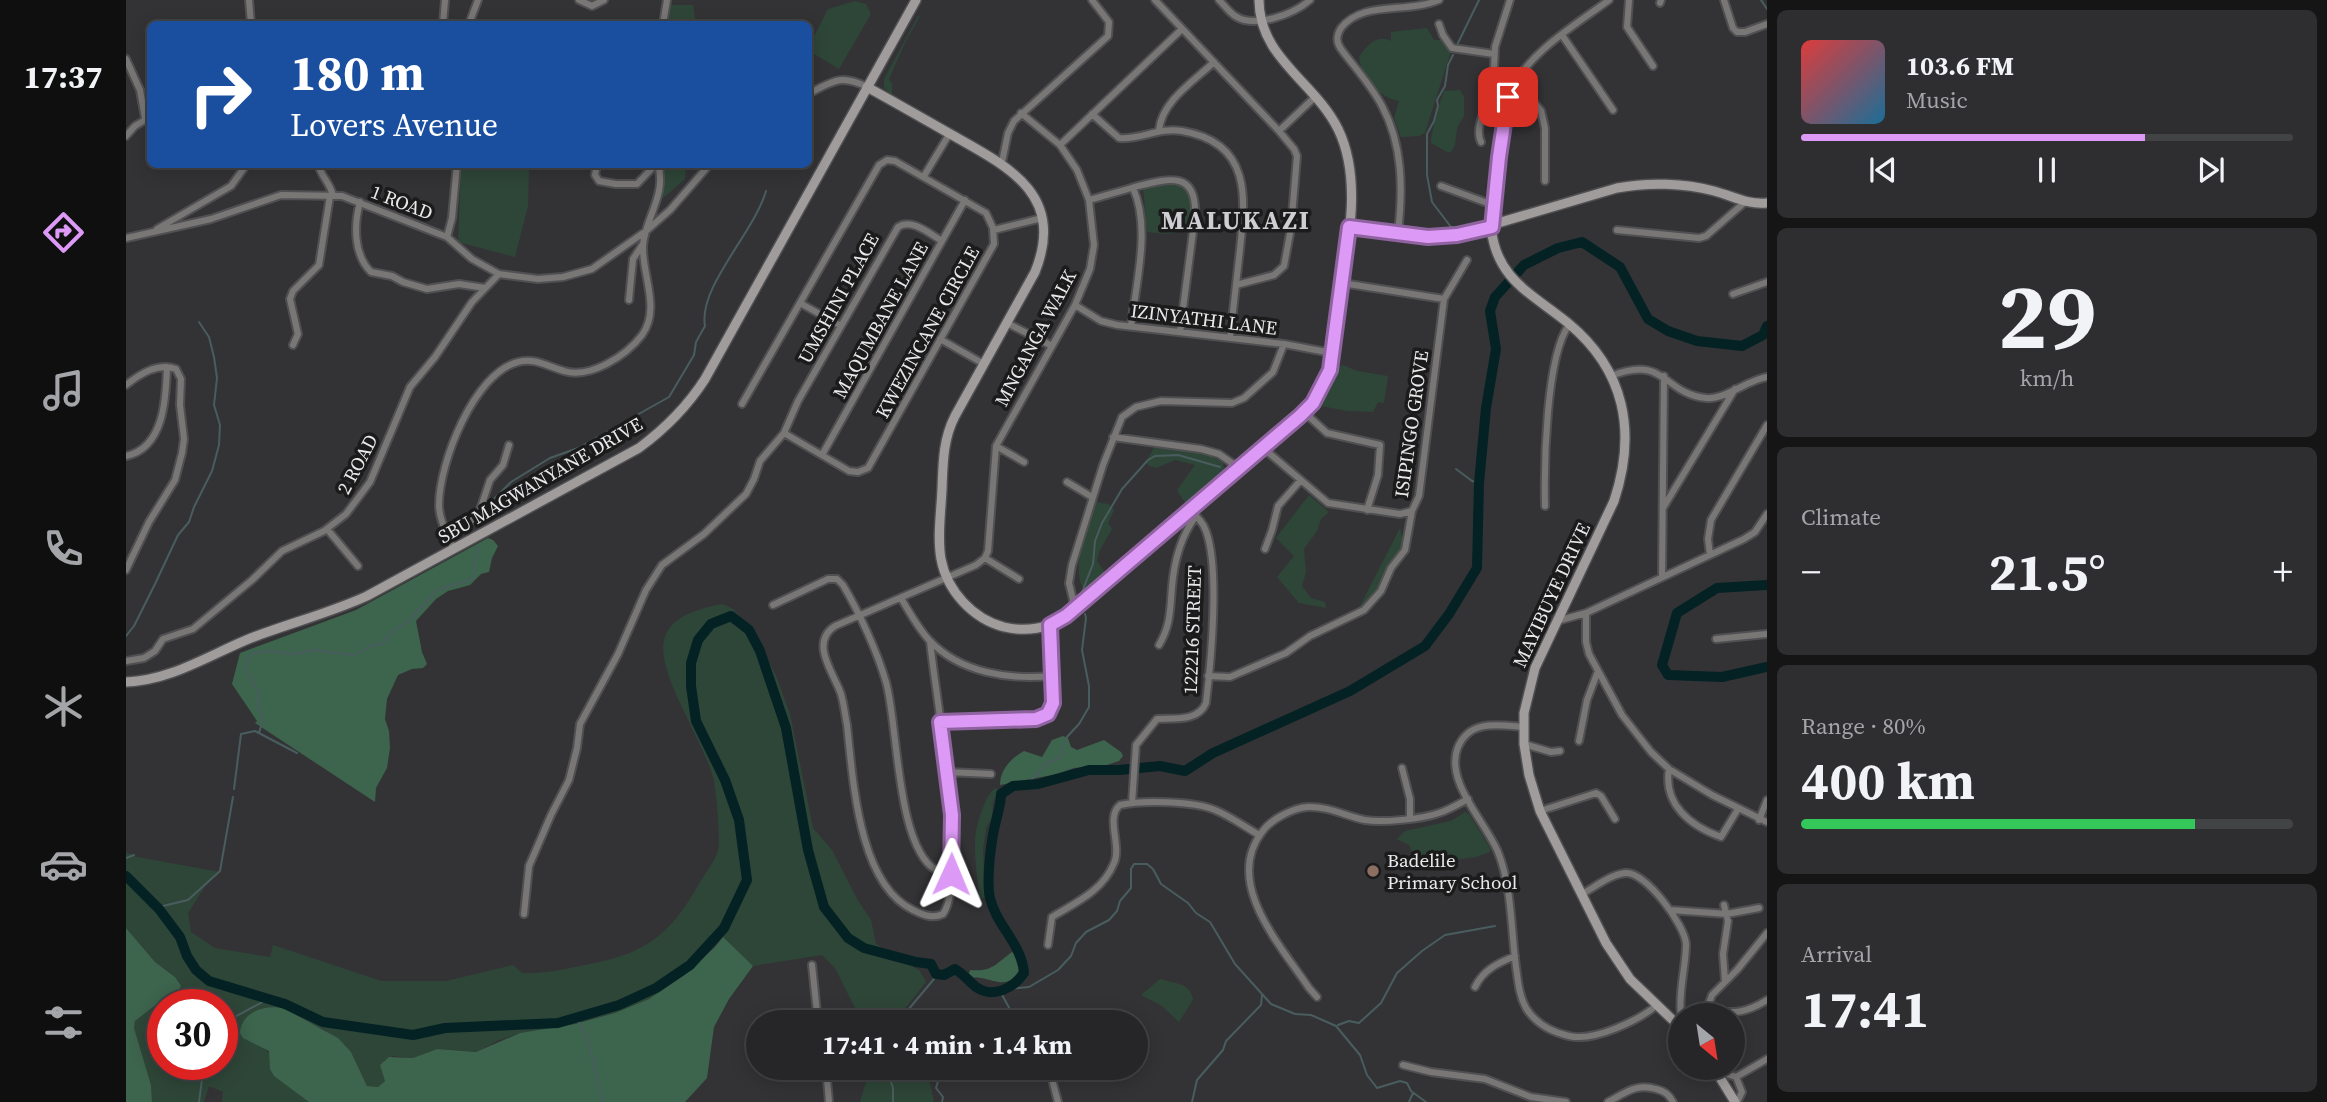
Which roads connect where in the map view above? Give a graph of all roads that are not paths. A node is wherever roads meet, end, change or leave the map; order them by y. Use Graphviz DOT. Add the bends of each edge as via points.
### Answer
graph roads {
  1 [pos="249,0"];
  2 [pos="445,0"];
  3 [pos="579,0"];
  4 [pos="604,0"];
  5 [pos="667,0"];
  6 [pos="916,0"];
  7 [pos="1092,0"];
  8 [pos="1219,0"];
  9 [pos="1259,0"];
  10 [pos="1310,0"];
  11 [pos="1438,0"];
  12 [pos="1510,0"];
  13 [pos="1609,0"];
  14 [pos="1629,0"];
  15 [pos="1724,0"];
  16 [pos="1158,1"];
  17 [pos="476,2"];
  18 [pos="1261,20"];
  19 [pos="251,21"];
  20 [pos="443,21"];
  21 [pos="470,21"];
  22 [pos="664,21"];
  23 [pos="1439,24"];
  24 [pos="1767,24"];
  25 [pos="1182,29"];
  26 [pos="1562,35"];
  27 [pos="1494,54"];
  28 [pos="126,59"];
  29 [pos="1214,62"];
  30 [pos="1653,66"];
  31 [pos="1499,80"];
  32 [pos="867,87"];
  33 [pos="1511,89"];
  34 [pos="812,91"];
  35 [pos="1315,97"];
  36 [pos="1613,110"];
  37 [pos="1021,113"];
  38 [pos="147,114"];
  39 [pos="1092,114"];
  40 [pos="147,118"];
  41 [pos="1159,130"];
  42 [pos="1279,131"];
  43 [pos="950,134"];
  44 [pos="126,136"];
  45 [pos="1481,142"];
  46 [pos="1060,145"];
  47 [pos="1002,162"];
  48 [pos="244,168"];
  49 [pos="319,168"];
  50 [pos="457,168"];
  51 [pos="596,168"];
  52 [pos="653,168"];
  53 [pos="658,168"];
  54 [pos="707,168"];
  55 [pos="924,176"];
  56 [pos="1545,181"];
  57 [pos="1441,186"];
  58 [pos="1133,188"];
  59 [pos="332,196"];
  60 [pos="965,200"];
  61 [pos="1089,200"];
  62 [pos="360,202"];
  63 [pos="1745,202"];
  64 [pos="1767,203"];
  65 [pos="1493,205"];
  66 [pos="1042,218"];
  67 [pos="1349,227"];
  68 [pos="1492,227"];
  69 [pos="994,230"];
  70 [pos="1617,230"];
  71 [pos="646,231"];
  72 [pos="153,232"];
  73 [pos="1398,233"];
  74 [pos="447,237"];
  75 [pos="126,238"];
  76 [pos="942,241"];
  77 [pos="643,244"];
  78 [pos="1466,260"];
  79 [pos="499,274"];
  80 [pos="1767,282"];
  81 [pos="1342,284"];
  82 [pos="1236,285"];
  83 [pos="485,288"];
  84 [pos="1733,294"];
  85 [pos="1444,299"];
  86 [pos="629,300"];
  87 [pos="800,303"];
  88 [pos="1075,305"];
  89 [pos="1007,323"];
  90 [pos="1569,325"];
  91 [pos="841,326"];
  92 [pos="1131,326"];
  93 [pos="1180,332"];
  94 [pos="1230,338"];
  95 [pos="940,339"];
  96 [pos="1284,344"];
  97 [pos="293,345"];
  98 [pos="1052,346"];
  99 [pos="1332,353"];
  100 [pos="984,364"];
  101 [pos="167,367"];
  102 [pos="1611,376"];
  103 [pos="1664,376"];
  104 [pos="1767,377"];
  105 [pos="126,385"];
  106 [pos="1735,389"];
  107 [pos="742,404"];
  108 [pos="1304,412"];
  109 [pos="1767,425"];
  110 [pos="784,432"];
  111 [pos="1113,437"];
  112 [pos="509,444"];
  113 [pos="996,446"];
  114 [pos="1263,448"];
  115 [pos="126,456"];
  116 [pos="822,456"];
  117 [pos="1024,462"];
  118 [pos="1239,468"];
  119 [pos="1300,481"];
  120 [pos="1067,482"];
  121 [pos="1092,497"];
  122 [pos="1545,506"];
  123 [pos="1367,510"];
  124 [pos="1662,510"];
  125 [pos="1412,511"];
  126 [pos="1193,513"];
  127 [pos="1767,514"];
  128 [pos="327,529"];
  129 [pos="449,537"];
  130 [pos="1265,549"];
  131 [pos="454,550"];
  132 [pos="129,555"];
  133 [pos="1710,555"];
  134 [pos="985,558"];
  135 [pos="358,566"];
  136 [pos="126,570"];
  137 [pos="1662,577"];
  138 [pos="947,578"];
  139 [pos="1019,579"];
  140 [pos="901,598"];
  141 [pos="774,605"];
  142 [pos="1075,608"];
  143 [pos="1586,614"];
  144 [pos="859,617"];
  145 [pos="1557,621"];
  146 [pos="1050,625"];
  147 [pos="1767,634"];
  148 [pos="1716,639"];
  149 [pos="930,641"];
  150 [pos="1159,645"];
  151 [pos="126,661"];
  152 [pos="1598,671"];
  153 [pos="1052,676"];
  154 [pos="1208,676"];
  155 [pos="126,682"];
  156 [pos="940,722"];
  157 [pos="1523,727"];
  158 [pos="1580,741"];
  159 [pos="1524,744"];
  160 [pos="1560,751"];
  161 [pos="1402,768"];
  162 [pos="1669,769"];
  163 [pos="947,772"];
  164 [pos="990,774"];
  165 [pos="1468,799"];
  166 [pos="1767,800"];
  167 [pos="1132,803"];
  168 [pos="1738,809"];
  169 [pos="1540,811"];
  170 [pos="1410,818"];
  171 [pos="1615,819"];
  172 [pos="1763,821"];
  173 [pos="1259,835"];
  174 [pos="951,874"];
  175 [pos="1582,894"];
  176 [pos="1724,905"];
  177 [pos="1759,908"];
  178 [pos="1670,910"];
  179 [pos="524,914"];
  180 [pos="1727,914"];
  181 [pos="1767,933"];
  182 [pos="1048,944"];
  183 [pos="1515,956"];
  184 [pos="812,965"];
  185 [pos="1725,981"];
  186 [pos="1475,987"];
  187 [pos="1317,997"];
  188 [pos="1767,1000"];
  189 [pos="1682,1003"];
  190 [pos="1711,1003"];
  191 [pos="1657,1005"];
  192 [pos="817,1010"];
  193 [pos="1745,1011"];
  194 [pos="1668,1016"];
  195 [pos="1767,1059"];
  196 [pos="1403,1065"];
  197 [pos="1745,1072"];
  198 [pos="827,1080"];
  199 [pos="1723,1080"];
  200 [pos="1737,1080"];
  201 [pos="1053,1083"];
  202 [pos="830,1102"];
  203 [pos="1058,1102"];
  204 [pos="1566,1102"];
  205 [pos="1608,1102"];
  206 [pos="1673,1102"];
  207 [pos="1736,1102"];
  1 -- 19 [label="street"];
  2 -- 20 [label="street"];
  3 -- 4 [label="street" via="592,6"];
  5 -- 22 [label="street"];
  6 -- 32 [label="street, SBU MAGWANYANE DRIVE"];
  7 -- 37 [label="street" via="1110,22 1108,36"];
  8 -- 18 [label="street" via="1244,20"];
  9 -- 18 [label="street"];
  10 -- 18 [label="street" via="1294,11"];
  11 -- 73 [label="street" via="1368,8 1350,18 1338,34 1338,44 1374,92 1392,132 1401,178"];
  12 -- 27 [label="street"];
  13 -- 26 [label="street"];
  14 -- 30 [label="street" via="1627,27"];
  15 -- 24 [label="street" via="1737,33"];
  16 -- 25 [label="street"];
  17 -- 21 [label="street"];
  18 -- 35 [label="street" via="1279,57"];
  23 -- 27 [label="street" via="1449,45 1457,50"];
  25 -- 29 [label="street"];
  25 -- 39 [label="street"];
  26 -- 33 [label="street" via="1531,61"];
  26 -- 36 [label="street"];
  27 -- 31 [label="street"];
  28 -- 38 [label="street"];
  29 -- 41 [label="street" via="1170,104"];
  29 -- 42 [label="street"];
  31 -- 33 [label="street"];
  31 -- 45 [label="street" via="1479,124"];
  32 -- 34 [label="street" via="845,79"];
  32 -- 43 [label="street"];
  32 -- 131 [label="street, SBU MAGWANYANE DRIVE" via="684,409 639,448"];
  33 -- 56 [label="street" via="1532,100 1541,111"];
  33 -- 65 [label="street"];
  35 -- 42 [label="street"];
  35 -- 67 [label="street" via="1337,127 1346,150 1352,194"];
  37 -- 46 [label="street, MNGANGA WALK"];
  37 -- 47 [label="street" via="1008,133"];
  39 -- 41 [label="street" via="1119,138"];
  39 -- 46 [label="street"];
  40 -- 44 [label="street"];
  41 -- 82 [label="street" via="1185,131 1207,139 1235,165 1245,197"];
  42 -- 82 [label="street" via="1294,149 1297,161 1287,259 1279,272"];
  43 -- 47 [label="street"];
  43 -- 55 [label="street"];
  46 -- 61 [label="street, MNGANGA WALK"];
  47 -- 66 [label="street" via="1034,196"];
  48 -- 72 [label="street" via="231,186"];
  49 -- 59 [label="street"];
  50 -- 74 [label="street"];
  51 -- 52 [label="street" via="599,181 626,185 639,183"];
  53 -- 71 [label="street" via="660,194"];
  54 -- 71 [label="street, 1 ROAD"];
  55 -- 60 [label="street, KWEZINCANE CIRCLE"];
  55 -- 87 [label="street, KWEZINCANE CIRCLE" via="895,161 879,165"];
  57 -- 65 [label="street"];
  58 -- 61 [label="street"];
  58 -- 92 [label="street" via="1143,219"];
  58 -- 93 [label="street" via="1173,179 1187,184 1194,195"];
  59 -- 62 [label="street, 1 ROAD"];
  59 -- 72 [label="street, 1 ROAD" via="281,195 211,219"];
  59 -- 97 [label="street" via="319,265 289,299 298,334"];
  60 -- 69 [label="street, KWEZINCANE CIRCLE" via="986,213"];
  60 -- 76 [label="street, MAQUMBANE LANE"];
  61 -- 88 [label="street, MNGANGA WALK" via="1092,257"];
  62 -- 74 [label="street, 1 ROAD"];
  62 -- 83 [label="street" via="356,236 371,272 427,289 458,284"];
  63 -- 64 [label="street"];
  63 -- 68 [label="street" via="1708,190 1641,184"];
  63 -- 70 [label="street" via="1706,236"];
  65 -- 68 [label="street"];
  66 -- 69 [label="street"];
  66 -- 89 [label="street" via="1040,262"];
  67 -- 73 [label="street"];
  67 -- 81 [label="street"];
  68 -- 73 [label="street" via="1445,237"];
  68 -- 90 [label="street, MAYIBUYE DRIVE" via="1494,246 1507,273"];
  69 -- 95 [label="street, KWEZINCANE CIRCLE" via="994,244"];
  71 -- 77 [label="street"];
  71 -- 79 [label="street, 1 ROAD" via="600,264 574,275 546,279"];
  72 -- 75 [label="street, 1 ROAD"];
  74 -- 79 [label="street, 1 ROAD"];
  76 -- 91 [label="street, UMSHINI PLACE" via="910,224 898,227"];
  76 -- 116 [label="street, MAQUMBANE LANE"];
  77 -- 86 [label="street" via="634,259"];
  77 -- 129 [label="street" via="650,307 645,330 635,343 586,372 527,360 511,364 493,377 469,410 453,444 439,496 439,511"];
  78 -- 85 [label="street, ISIPINGO GROVE"];
  79 -- 83 [label="street, 2 ROAD"];
  80 -- 84 [label="street"];
  81 -- 85 [label="street"];
  81 -- 99 [label="street"];
  82 -- 94 [label="street"];
  83 -- 128 [label="street, 2 ROAD" via="411,387 366,490"];
  85 -- 125 [label="street, ISIPINGO GROVE" via="1419,496"];
  87 -- 91 [label="street"];
  87 -- 107 [label="street, KWEZINCANE CIRCLE"];
  88 -- 92 [label="street, IZINYATHI LANE" via="1101,321"];
  88 -- 98 [label="street, MNGANGA WALK"];
  89 -- 98 [label="street"];
  89 -- 100 [label="street"];
  90 -- 102 [label="street, MAYIBUYE DRIVE" via="1594,348"];
  90 -- 122 [label="street" via="1556,357"];
  91 -- 110 [label="street, UMSHINI PLACE"];
  92 -- 93 [label="street, IZINYATHI LANE"];
  93 -- 94 [label="street, IZINYATHI LANE"];
  94 -- 96 [label="street, IZINYATHI LANE"];
  95 -- 100 [label="street"];
  95 -- 116 [label="street, KWEZINCANE CIRCLE" via="868,468 853,472"];
  96 -- 99 [label="street, IZINYATHI LANE"];
  96 -- 111 [label="street" via="1278,366 1240,401 1174,400 1143,405 1122,418"];
  98 -- 113 [label="street, MNGANGA WALK"];
  99 -- 108 [label="street" via="1323,387"];
  100 -- 138 [label="street" via="946,436 940,549"];
  101 -- 105 [label="street" via="147,371"];
  101 -- 115 [label="street" via="155,436"];
  101 -- 132 [label="street" via="176,369 181,379 182,453 174,480"];
  102 -- 103 [label="street" via="1640,368"];
  102 -- 145 [label="street, MAYIBUYE DRIVE" via="1624,419 1623,470 1606,519"];
  103 -- 106 [label="street" via="1704,398"];
  103 -- 124 [label="street"];
  104 -- 106 [label="street"];
  106 -- 124 [label="street"];
  108 -- 114 [label="street"];
  108 -- 123 [label="street" via="1327,432 1379,444 1378,475"];
  109 -- 133 [label="street" via="1711,520"];
  110 -- 116 [label="street, KWEZINCANE CIRCLE"];
  110 -- 179 [label="street, UMSHINI PLACE" via="763,456 746,494 663,565 646,590 580,724 569,780 529,866"];
  111 -- 118 [label="street" via="1202,449"];
  111 -- 121 [label="street"];
  112 -- 129 [label="street" via="478,516"];
  113 -- 117 [label="street"];
  113 -- 134 [label="street, MNGANGA WALK"];
  114 -- 118 [label="street"];
  114 -- 119 [label="street, ISIPINGO GROVE"];
  118 -- 126 [label="street"];
  119 -- 123 [label="street, ISIPINGO GROVE" via="1328,503"];
  119 -- 130 [label="street" via="1278,506"];
  120 -- 121 [label="street"];
  121 -- 142 [label="street" via="1070,575"];
  123 -- 125 [label="street, ISIPINGO GROVE"];
  124 -- 137 [label="street"];
  125 -- 154 [label="street" via="1405,550 1364,610 1286,653 1230,677"];
  126 -- 142 [label="street"];
  126 -- 150 [label="street" via="1177,558 1170,621"];
  126 -- 154 [label="street, 122216 STREET" via="1207,533 1211,554"];
  127 -- 133 [label="street" via="1755,532"];
  128 -- 135 [label="street"];
  128 -- 151 [label="street, 2 ROAD" via="282,551 193,629 163,639 144,658"];
  129 -- 131 [label="street"];
  131 -- 155 [label="street, SBU MAGWANYANE DRIVE" via="345,606 252,638 163,677"];
  132 -- 136 [label="street"];
  133 -- 137 [label="street"];
  134 -- 138 [label="street"];
  134 -- 139 [label="street"];
  137 -- 143 [label="street"];
  138 -- 140 [label="street"];
  138 -- 146 [label="street" via="970,609 990,621 1017,629"];
  140 -- 144 [label="street"];
  140 -- 149 [label="street"];
  141 -- 144 [label="street" via="834,579 844,587"];
  142 -- 146 [label="street"];
  143 -- 145 [label="street"];
  143 -- 152 [label="street" via="1587,648"];
  144 -- 174 [label="street" via="887,685 911,827 929,863 937,871"];
  144 -- 174 [label="street" via="832,629 823,650 843,703 860,825 886,885 901,903 920,914 934,917 947,909"];
  145 -- 157 [label="street, MAYIBUYE DRIVE" via="1530,682"];
  146 -- 153 [label="street"];
  147 -- 148 [label="street"];
  149 -- 153 [label="street" via="960,662 997,675"];
  149 -- 156 [label="street"];
  152 -- 158 [label="street" via="1587,699"];
  152 -- 162 [label="street" via="1633,731"];
  153 -- 156 [label="street" via="1052,708 1045,716"];
  154 -- 167 [label="street, 122216 STREET" via="1201,711 1157,719 1136,748"];
  156 -- 163 [label="street"];
  157 -- 159 [label="street, MAYIBUYE DRIVE"];
  157 -- 165 [label="street" via="1482,726 1465,735 1454,763"];
  159 -- 160 [label="street"];
  159 -- 169 [label="street, MAYIBUYE DRIVE"];
  161 -- 170 [label="street"];
  162 -- 168 [label="street"];
  162 -- 168 [label="street" via="1670,797 1700,829 1721,837"];
  163 -- 164 [label="street"];
  163 -- 174 [label="street"];
  165 -- 170 [label="street" via="1438,814"];
  165 -- 183 [label="street" via="1502,863"];
  166 -- 172 [label="street"];
  167 -- 173 [label="street" via="1213,809"];
  167 -- 182 [label="street" via="1115,810 1116,858 1111,869 1085,898 1052,918"];
  168 -- 172 [label="street"];
  169 -- 171 [label="street" via="1596,793"];
  169 -- 175 [label="street, MAYIBUYE DRIVE"];
  170 -- 173 [label="street" via="1370,821 1305,807 1269,824"];
  173 -- 187 [label="street" via="1248,866 1253,898"];
  175 -- 178 [label="street" via="1628,873 1643,881"];
  175 -- 191 [label="street, MAYIBUYE DRIVE" via="1615,960"];
  176 -- 180 [label="street"];
  177 -- 180 [label="street"];
  178 -- 180 [label="street"];
  178 -- 189 [label="street" via="1686,942"];
  180 -- 185 [label="street"];
  181 -- 185 [label="street"];
  183 -- 186 [label="street" via="1491,967"];
  183 -- 191 [label="street" via="1525,1006 1538,1022 1559,1034 1590,1037"];
  184 -- 192 [label="street"];
  185 -- 190 [label="street"];
  188 -- 193 [label="street"];
  191 -- 194 [label="street, MAYIBUYE DRIVE"];
  195 -- 197 [label="street"];
  196 -- 204 [label="street" via="1485,1079 1531,1097"];
  198 -- 202 [label="street"];
  199 -- 207 [label="street"];
  200 -- 207 [label="street" via="1742,1092"];
  201 -- 203 [label="street"];
  205 -- 206 [label="street" via="1644,1086 1668,1094"];
}
